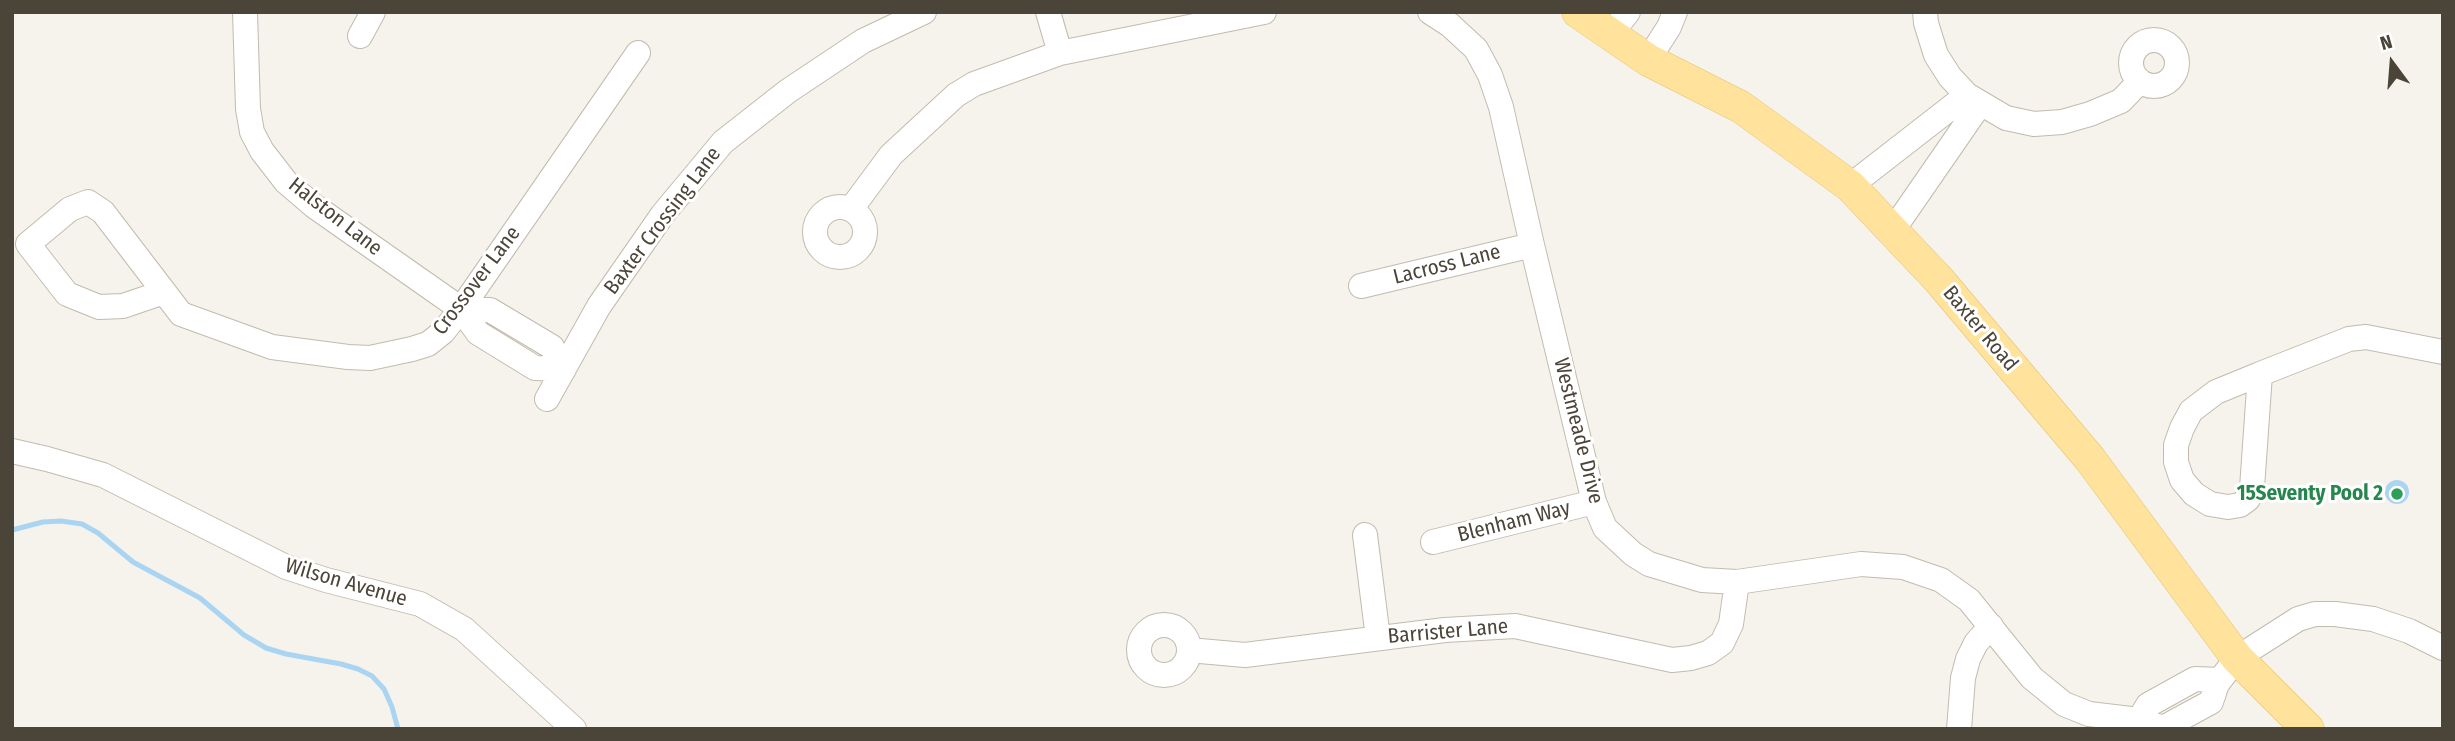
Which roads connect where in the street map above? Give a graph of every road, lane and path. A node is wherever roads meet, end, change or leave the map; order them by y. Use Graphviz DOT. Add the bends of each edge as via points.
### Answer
graph roads {
  1 [pos="245,12"];
  2 [pos="373,12"];
  3 [pos="924,12"];
  4 [pos="1048,12"];
  5 [pos="1264,12"];
  6 [pos="1430,12"];
  7 [pos="1577,12"];
  8 [pos="1675,12"];
  9 [pos="1925,12"];
  10 [pos="1619,24"];
  11 [pos="360,36"];
  12 [pos="638,53"];
  13 [pos="1060,53"];
  14 [pos="1648,60"];
  15 [pos="2140,81"];
  16 [pos="1973,99"];
  17 [pos="1850,186"];
  18 [pos="851,209"];
  19 [pos="1893,230"];
  20 [pos="1532,245"];
  21 [pos="1361,286"];
  22 [pos="164,292"];
  23 [pos="461,309"];
  24 [pos="2443,352"];
  25 [pos="564,369"];
  26 [pos="2260,374"];
  27 [pos="547,399"];
  28 [pos="12,452"];
  29 [pos="1594,502"];
  30 [pos="1365,535"];
  31 [pos="1433,542"];
  32 [pos="1737,582"];
  33 [pos="1991,626"];
  34 [pos="1378,638"];
  35 [pos="2443,648"];
  36 [pos="1189,650"];
  37 [pos="2228,669"];
  38 [pos="574,729"];
  39 [pos="1959,729"];
  40 [pos="2308,729"];
  1 -- 23 [label="street, Halston Lane" via="248,109 262,151 286,182 314,206"];
  2 -- 11 [label="street"];
  3 -- 25 [label="street, Baxter Crossing Lane" via="863,41 723,142 656,224 599,306"];
  4 -- 13 [label="street"];
  5 -- 13 [label="street"];
  6 -- 20 [label="street, Westmeade Drive" via="1476,49 1490,75"];
  7 -- 10 [label="main road, Baxter Road"];
  8 -- 14 [label="street"];
  9 -- 16 [label="street" via="1936,55"];
  10 -- 14 [label="main road, Baxter Road"];
  12 -- 23 [label="street, Crossover Lane"];
  13 -- 18 [label="street" via="956,95 891,155"];
  14 -- 17 [label="main road, Baxter Road" via="1741,107"];
  15 -- 16 [label="street" via="2121,100 2062,122 2034,124 2006,118"];
  16 -- 17 [label="street"];
  16 -- 19 [label="street"];
  17 -- 19 [label="main road, Baxter Road"];
  19 -- 37 [label="main road, Baxter Road" via="2090,459"];
  20 -- 21 [label="street, Lacross Lane"];
  20 -- 29 [label="street, Westmeade Drive"];
  22 -- 22 [label="street, Crossover Lane" via="103,212 88,202 70,209 27,244 67,294 99,307 123,306"];
  22 -- 23 [label="street, Crossover Lane" via="181,314 272,347 370,358 428,344"];
  23 -- 25 [label="street, Halston Lane" via="490,310 552,347"];
  24 -- 26 [label="street" via="2366,337 2349,339"];
  25 -- 27 [label="street, Baxter Crossing Lane"];
  26 -- 26 [label="street" via="2216,392 2191,411 2182,428 2176,445 2182,480 2210,503 2228,507 2248,499"];
  28 -- 38 [label="street, Wilson Avenue" via="103,475 286,567 420,604 464,629"];
  29 -- 31 [label="street, Blenham Way"];
  29 -- 32 [label="street, Westmeade Drive" via="1605,528 1649,564 1702,580"];
  30 -- 34 [label="street"];
  32 -- 33 [label="street, Westmeade Drive" via="1860,564 1903,567 1941,580 1969,600"];
  32 -- 34 [label="street, Barrister Lane" via="1731,624 1722,643 1691,658 1672,660 1515,626"];
  33 -- 37 [label="street, Westmeade Drive" via="2032,678 2064,704 2090,714 2138,720 2148,705 2195,679"];
  33 -- 39 [label="street" via="1968,659"];
  34 -- 36 [label="street, Barrister Lane" via="1245,654"];
  35 -- 37 [label="street, Westmeade Drive" via="2374,619 2315,614 2298,620"];
  37 -- 40 [label="main road, Baxter Road"];
}
